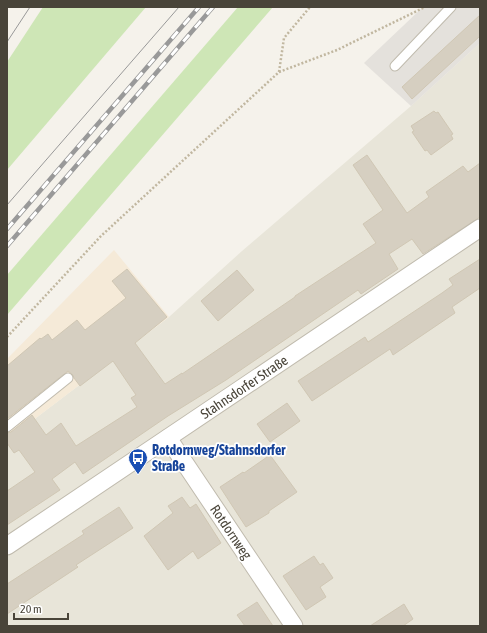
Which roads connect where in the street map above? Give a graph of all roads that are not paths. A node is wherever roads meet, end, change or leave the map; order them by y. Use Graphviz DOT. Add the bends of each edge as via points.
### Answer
graph roads {
  1 [pos="451,7"];
  2 [pos="395,66"];
  3 [pos="480,228"];
  4 [pos="68,378"];
  5 [pos="7,427"];
  6 [pos="168,438"];
  7 [pos="7,546"];
  8 [pos="294,626"];
  1 -- 2 [label="lane"];
  3 -- 6 [label="street, Stahnsdorfer Straße"];
  4 -- 5 [label="lane"];
  6 -- 7 [label="street, Stahnsdorfer Straße"];
  6 -- 8 [label="street, Rotdornweg"];
}
